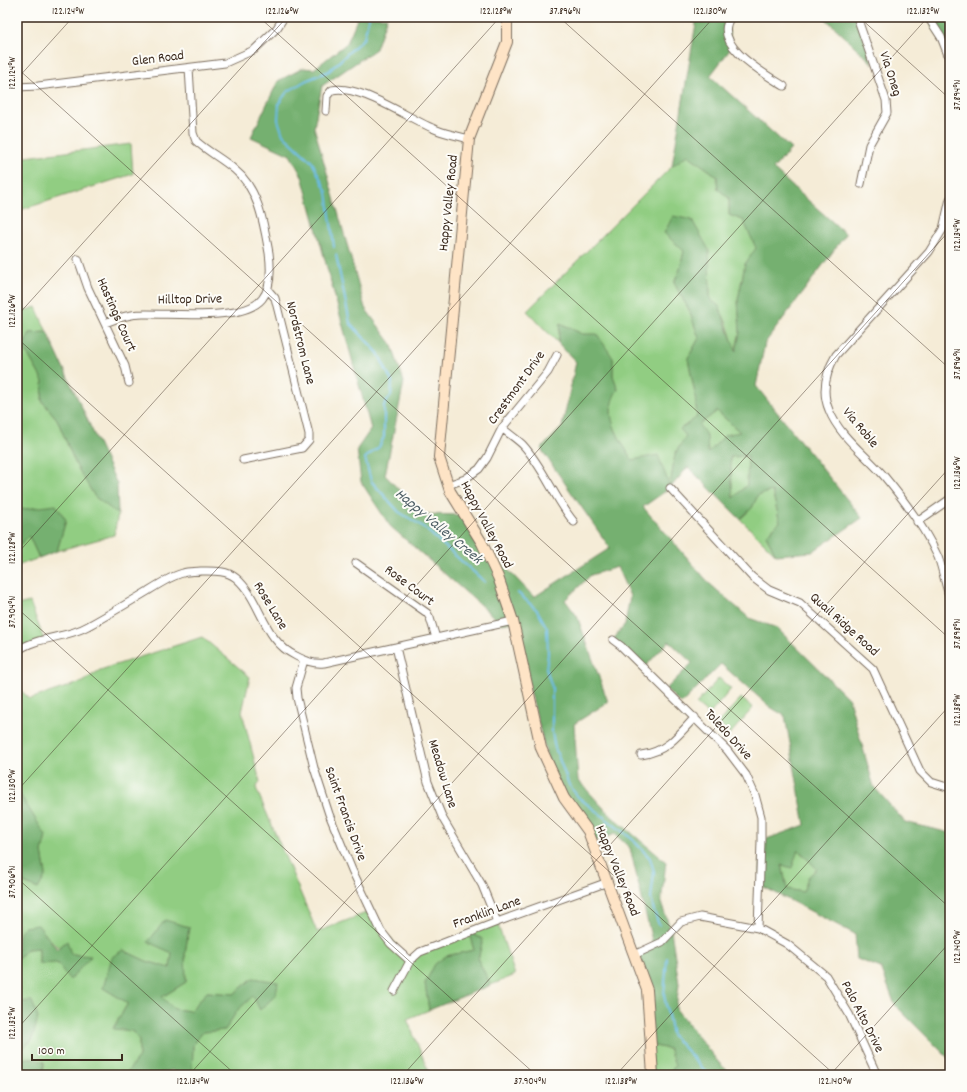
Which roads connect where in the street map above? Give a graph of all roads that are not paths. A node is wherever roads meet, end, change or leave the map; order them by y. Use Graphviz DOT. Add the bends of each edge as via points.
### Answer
graph roads {
  1 [pos="284,17"];
  2 [pos="507,17"];
  3 [pos="731,17"];
  4 [pos="856,17"];
  5 [pos="928,17"];
  6 [pos="950,60"];
  7 [pos="189,68"];
  8 [pos="784,86"];
  9 [pos="17,87"];
  10 [pos="326,111"];
  11 [pos="469,139"];
  12 [pos="861,184"];
  13 [pos="950,203"];
  14 [pos="78,259"];
  15 [pos="268,290"];
  16 [pos="105,323"];
  17 [pos="557,355"];
  18 [pos="129,383"];
  19 [pos="502,428"];
  20 [pos="243,460"];
  21 [pos="448,485"];
  22 [pos="670,488"];
  23 [pos="950,499"];
  24 [pos="574,522"];
  25 [pos="917,522"];
  26 [pos="356,564"];
  27 [pos="950,598"];
  28 [pos="513,622"];
  29 [pos="436,638"];
  30 [pos="613,640"];
  31 [pos="396,647"];
  32 [pos="17,651"];
  33 [pos="304,660"];
  34 [pos="695,717"];
  35 [pos="641,755"];
  36 [pos="950,788"];
  37 [pos="608,882"];
  38 [pos="497,922"];
  39 [pos="758,928"];
  40 [pos="634,955"];
  41 [pos="410,962"];
  42 [pos="394,991"];
  43 [pos="653,1075"];
  44 [pos="877,1075"];
  1 -- 7 [label="street, Glen Road" via="277,28 254,50 225,63"];
  2 -- 11 [label="street, Happy Valley Road" via="507,42"];
  3 -- 8 [label="street" via="727,23 726,33 732,48 753,66"];
  4 -- 12 [label="street, Via Oneg" via="886,100 887,113 869,144"];
  5 -- 6 [label="street" via="941,37"];
  7 -- 9 [label="street, Glen Road"];
  7 -- 15 [label="street, Nordstrom Lane" via="196,141 236,170 246,181 263,221 271,264"];
  10 -- 11 [label="street" via="327,96 332,90 341,88 388,106 437,130"];
  11 -- 21 [label="street, Happy Valley Road" via="439,443 439,457"];
  13 -- 25 [label="street, Via Roble" via="943,229 932,247 836,355 828,370 825,386 826,402 836,424 883,475"];
  14 -- 16 [label="street, Hastings Court" via="88,288"];
  15 -- 16 [label="street, Hilltop Drive" via="261,300 238,311 182,316 143,314 117,318"];
  15 -- 20 [label="street, Nordstrom Lane" via="275,298 309,440 302,448"];
  16 -- 18 [label="street, Hastings Court"];
  17 -- 19 [label="street, Crestmont Drive" via="548,372"];
  19 -- 21 [label="street, Crestmont Drive" via="479,468 465,479"];
  19 -- 24 [label="street" via="523,444"];
  21 -- 28 [label="street, Happy Valley Road" via="482,543 498,577"];
  22 -- 36 [label="street, Quail Ridge Road" via="752,577 770,590 800,603 873,669 920,771 931,782"];
  23 -- 25 [label="street"];
  25 -- 27 [label="street, Via Roble" via="938,558"];
  26 -- 29 [label="street, Rose Court" via="427,613"];
  28 -- 29 [label="street, Rose Lane"];
  28 -- 37 [label="street, Happy Valley Road" via="541,748 564,798 588,831"];
  29 -- 31 [label="street, Rose Lane"];
  30 -- 34 [label="street, Toledo Drive"];
  31 -- 33 [label="street, Rose Lane" via="324,663 313,664"];
  31 -- 38 [label="street, Meadow Lane" via="428,782 443,819 482,885"];
  32 -- 33 [label="street, Rose Lane" via="27,645 86,627 166,580 184,573 210,571 224,572 236,578 280,646"];
  33 -- 41 [label="street, Saint Francis Drive" via="296,688 297,698 314,768 329,814 374,920 391,944"];
  34 -- 35 [label="street" via="670,744 651,754"];
  34 -- 39 [label="street, Toledo Drive" via="738,762 755,795 761,817 762,841"];
  37 -- 38 [label="street, Franklin Lane"];
  37 -- 40 [label="street, Happy Valley Road"];
  38 -- 41 [label="street, Franklin Lane" via="420,952"];
  39 -- 40 [label="street, Palo Alto Drive" via="700,917 681,922 662,942"];
  39 -- 44 [label="street, Palo Alto Drive" via="787,944 826,976 849,1014"];
  40 -- 43 [label="street, Happy Valley Road" via="647,990"];
  41 -- 42 [label="street, Franklin Lane"];
}
